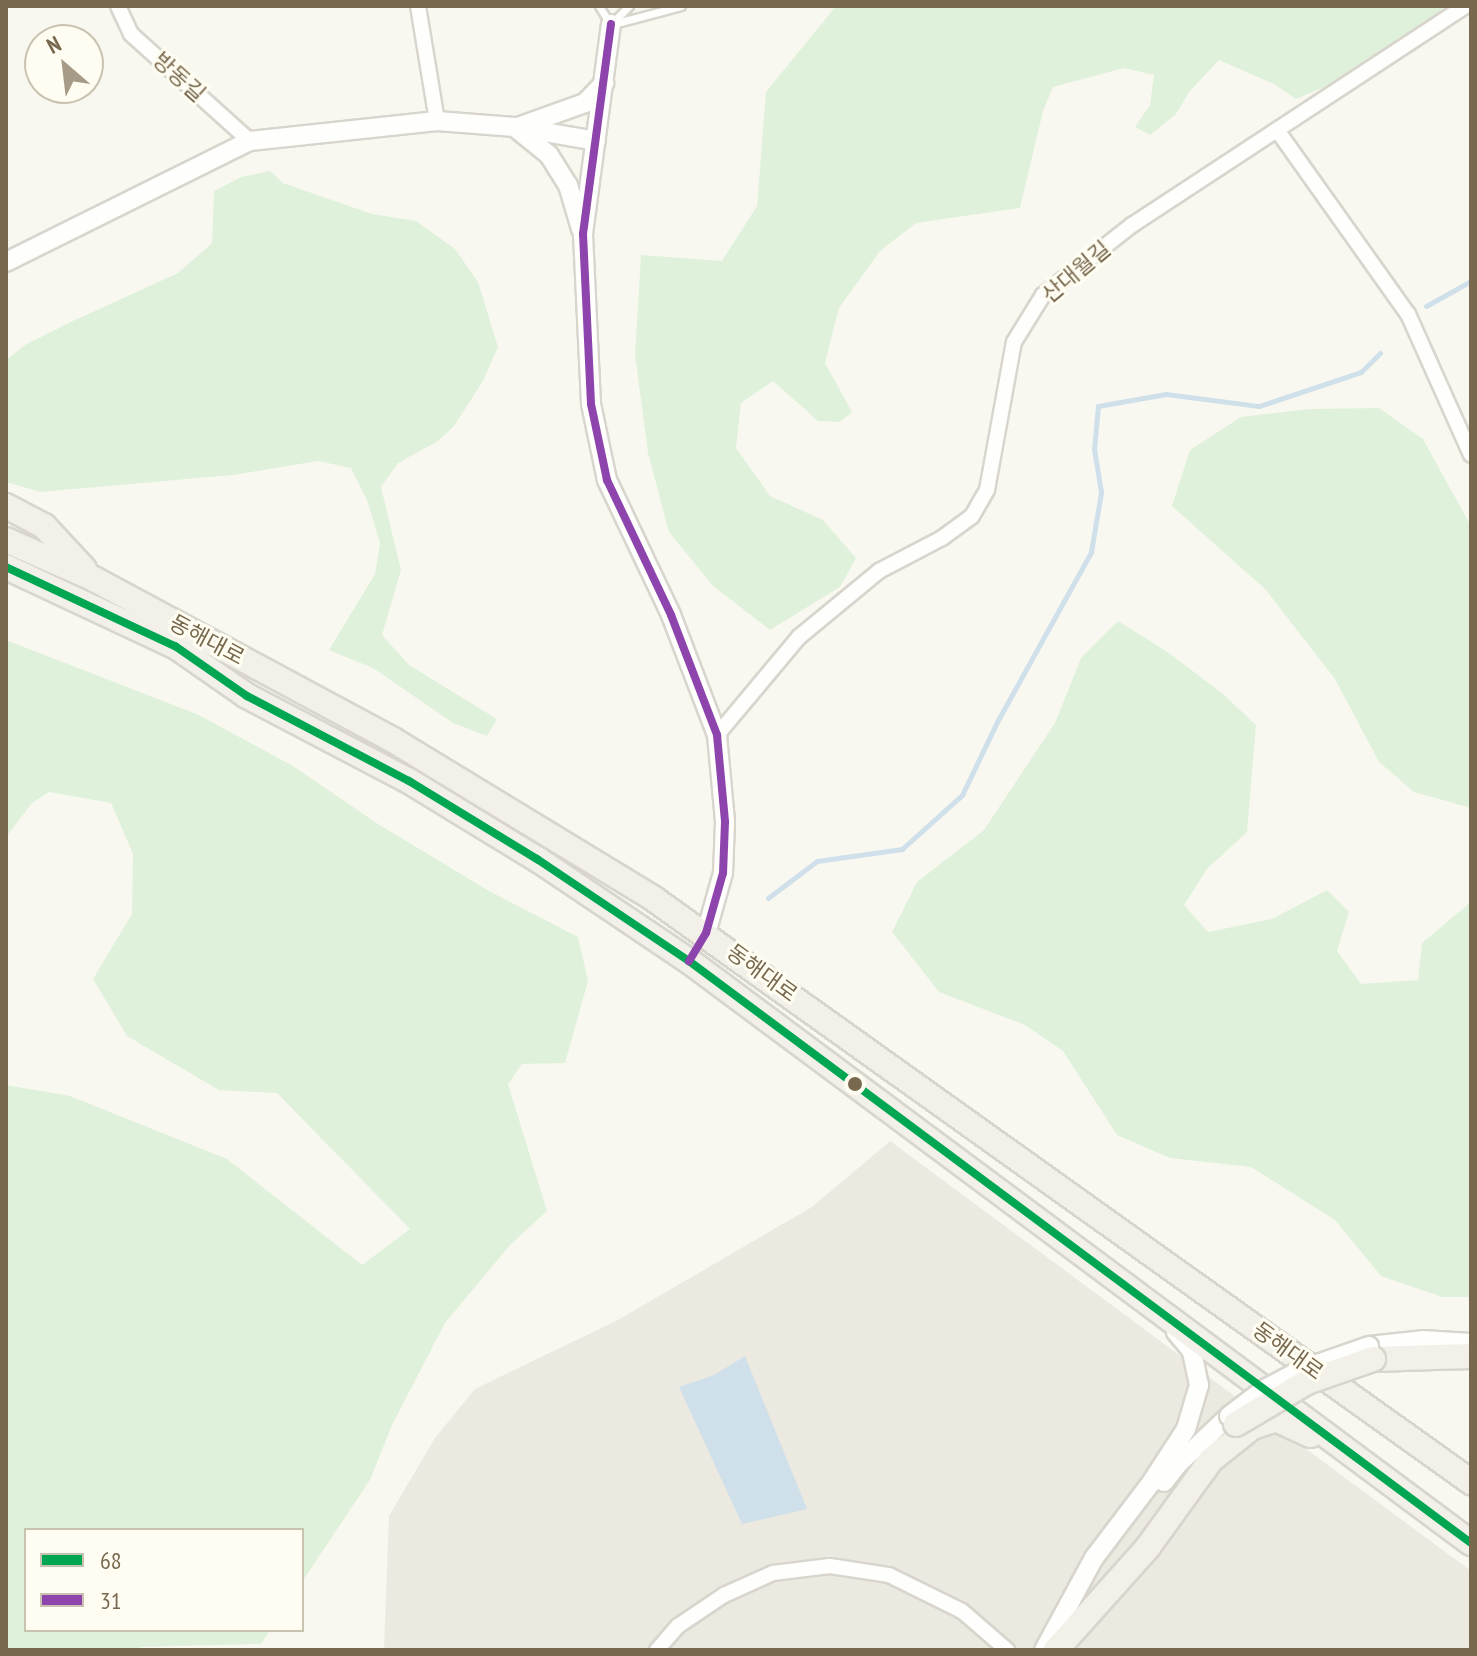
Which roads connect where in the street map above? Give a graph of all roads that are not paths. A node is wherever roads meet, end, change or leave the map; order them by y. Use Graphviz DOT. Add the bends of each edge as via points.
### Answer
graph roads {
  1 [pos="118,6"];
  2 [pos="418,6"];
  3 [pos="599,6"];
  4 [pos="629,6"];
  5 [pos="681,6"];
  6 [pos="1465,6"];
  7 [pos="611,24"];
  8 [pos="604,83"];
  9 [pos="437,121"];
  10 [pos="515,127"];
  11 [pos="1277,130"];
  12 [pos="250,141"];
  13 [pos="596,141"];
  14 [pos="583,234"];
  15 [pos="6,262"];
  16 [pos="1471,455"];
  17 [pos="6,506"];
  18 [pos="6,540"];
  19 [pos="6,567"];
  20 [pos="94,579"];
  21 [pos="6,583"];
  22 [pos="247,696"];
  23 [pos="717,735"];
  24 [pos="706,933"];
  25 [pos="689,961"];
  26 [pos="1077,1247"];
  27 [pos="1471,1343"];
  28 [pos="1371,1353"];
  29 [pos="1471,1356"];
  30 [pos="1232,1420"];
  31 [pos="1471,1482"];
  32 [pos="1466,1540"];
  33 [pos="657,1650"];
  34 [pos="1007,1650"];
  35 [pos="1044,1650"];
  36 [pos="1055,1650"];
  1 -- 12 [label="street, 방동길" via="131,34"];
  2 -- 9 [label="street"];
  3 -- 7 [label="lane"];
  4 -- 7 [label="lane"];
  5 -- 7 [label="lane"];
  6 -- 11 [label="street, 산대월길"];
  7 -- 8 [label="street"];
  8 -- 10 [label="street" via="585,103"];
  8 -- 13 [label="street"];
  9 -- 10 [label="street"];
  9 -- 12 [label="street"];
  10 -- 13 [label="street"];
  10 -- 14 [label="street" via="549,155 568,185"];
  11 -- 16 [label="street" via="1408,314"];
  11 -- 23 [label="street, 산대월길" via="1132,225 1043,295 1014,342 987,490 972,516 879,571 799,637"];
  12 -- 15 [label="street"];
  13 -- 14 [label="street"];
  14 -- 23 [label="street" via="591,404 607,480 671,615"];
  17 -- 20 [label="highway" via="44,526"];
  18 -- 20 [label="highway, 동해대로"];
  19 -- 22 [label="highway, 동해대로" via="175,646"];
  20 -- 24 [label="highway, 동해대로" via="393,740"];
  21 -- 22 [label="highway"];
  22 -- 25 [label="highway, 동해대로" via="409,781"];
  23 -- 24 [label="street" via="725,822 723,873"];
  24 -- 25 [label="highway"];
  24 -- 31 [label="highway, 동해대로"];
  25 -- 26 [label="highway, 동해대로"];
  26 -- 32 [label="highway, 동해대로"];
  26 -- 35 [label="street" via="1168,1322 1192,1351 1199,1385 1186,1429 1094,1558"];
  27 -- 28 [label="street" via="1423,1340"];
  28 -- 29 [label="highway"];
  28 -- 30 [label="highway, bridge"];
  30 -- 35 [label="street" via="1178,1464"];
  30 -- 36 [label="highway" via="1142,1527"];
  32 -- 36 [label="highway" via="1300,1427 1276,1419 1252,1427 1211,1460 1148,1547"];
  33 -- 34 [label="street" via="678,1626 724,1595 773,1573 830,1566 889,1575 962,1611"];
}
